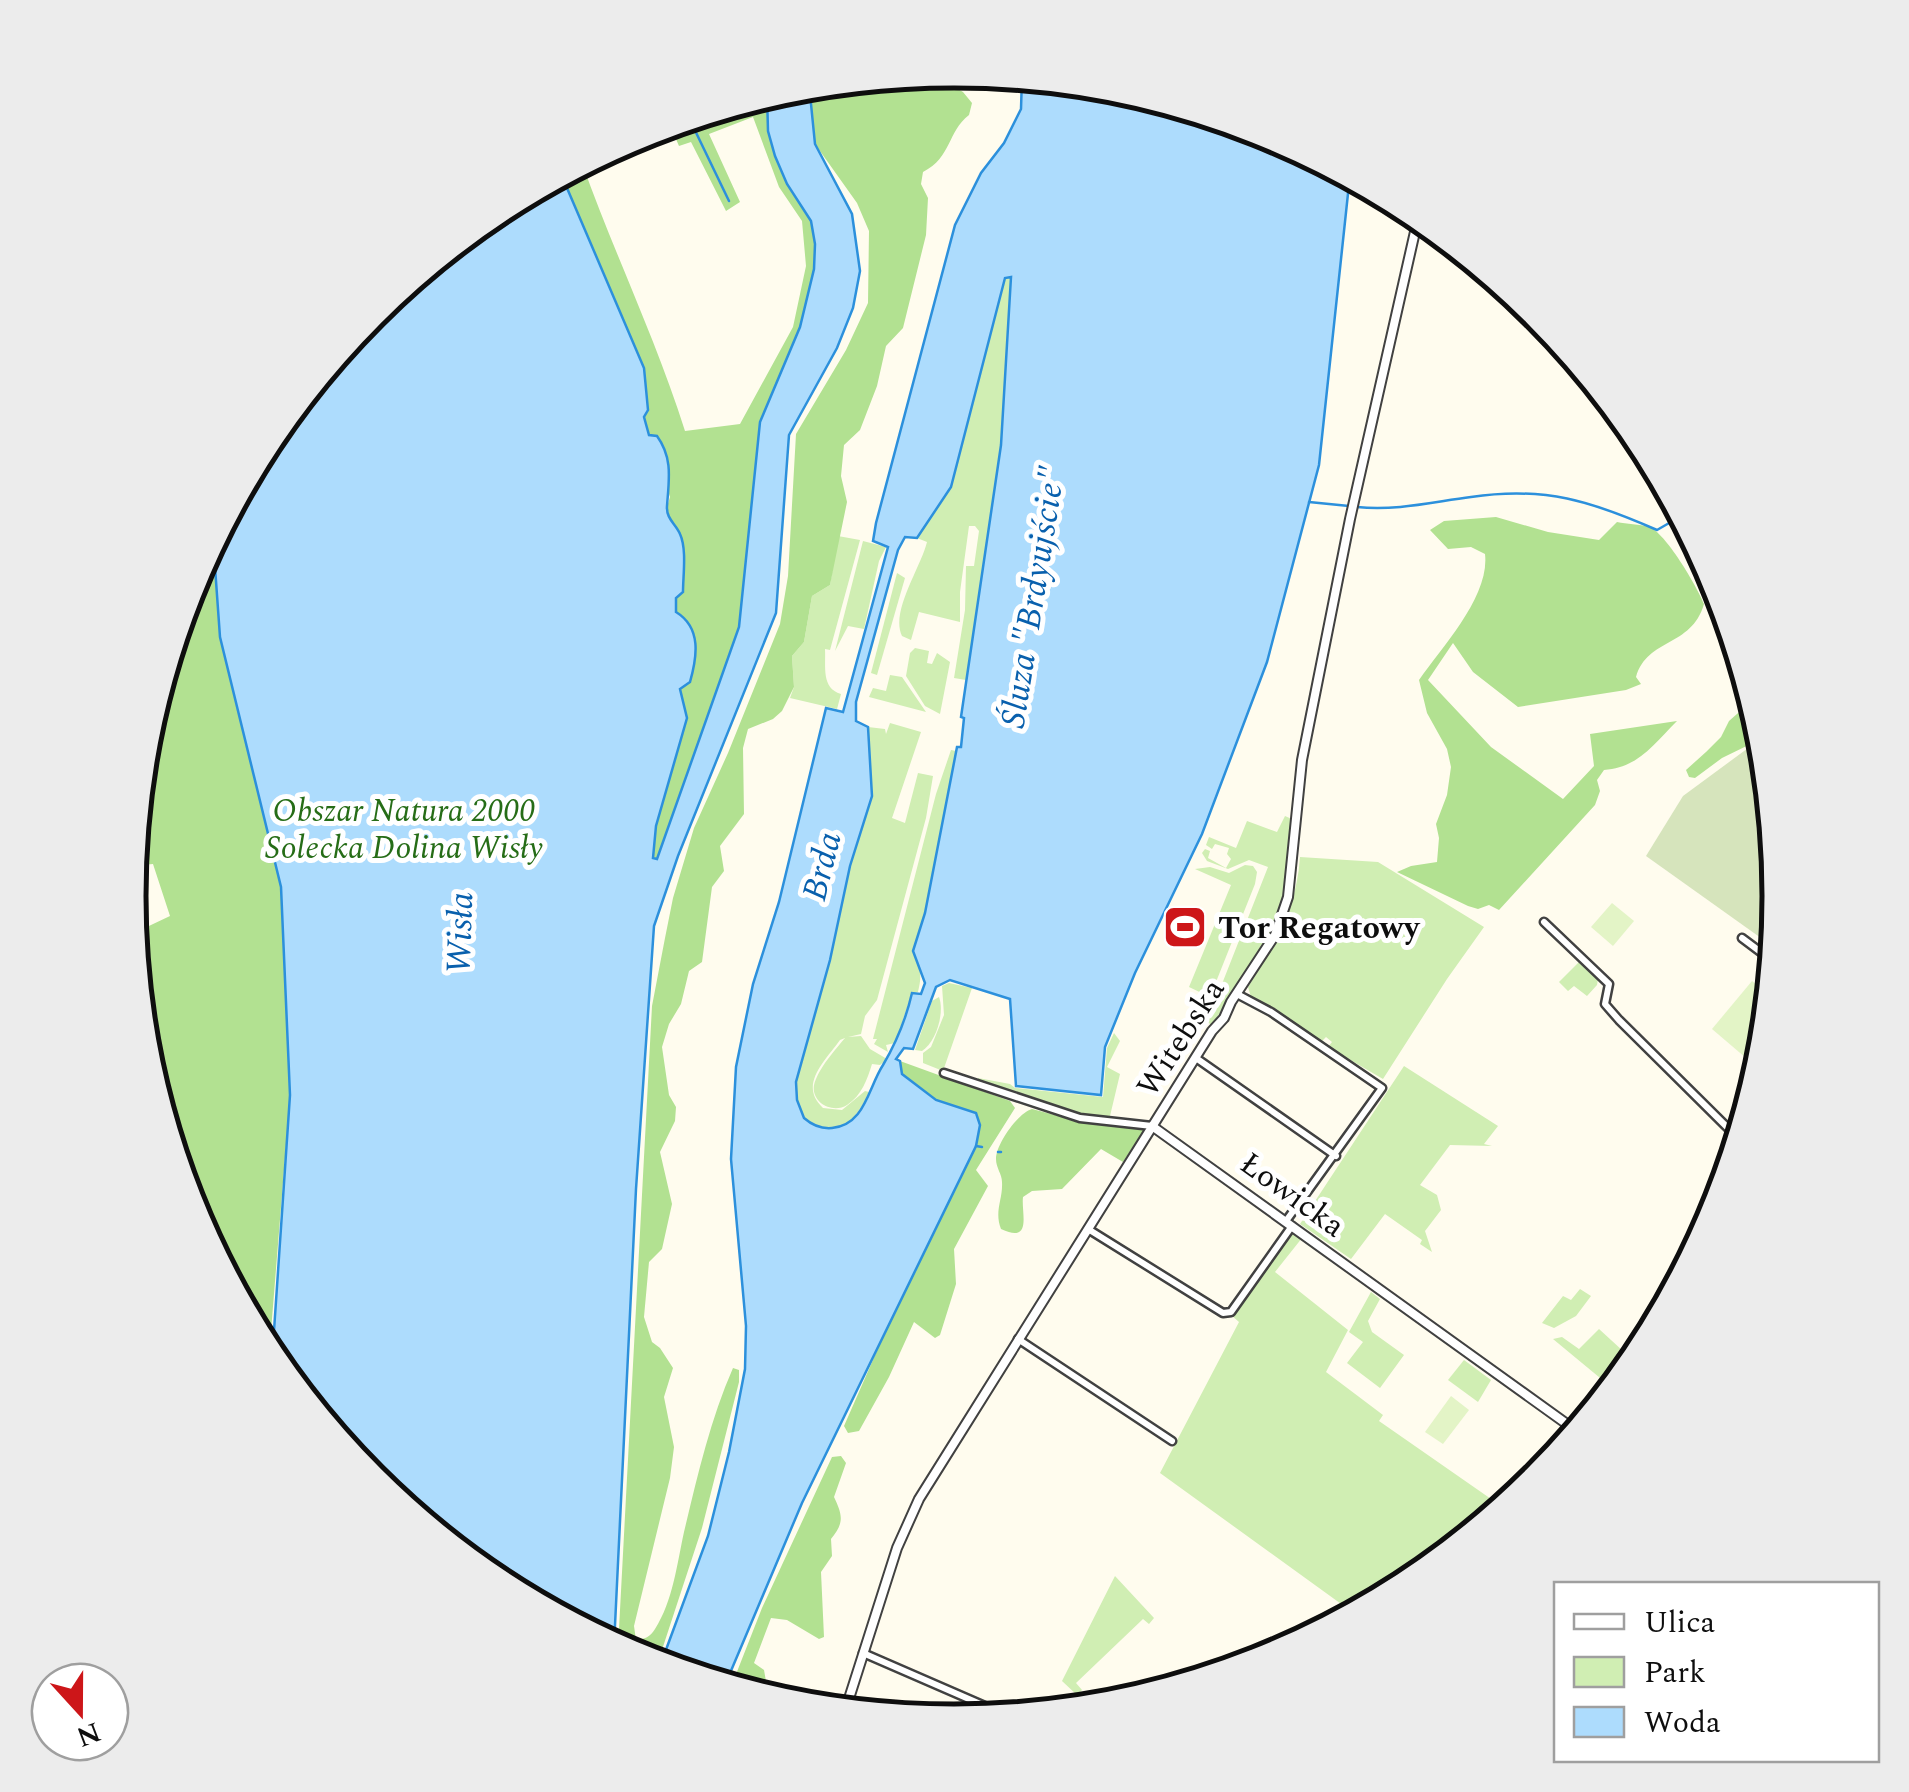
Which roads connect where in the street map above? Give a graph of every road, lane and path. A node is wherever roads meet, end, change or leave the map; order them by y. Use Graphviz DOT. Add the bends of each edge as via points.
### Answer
graph roads {
  1 [pos="1415,232"];
  2 [pos="1544,922"];
  3 [pos="1742,938"];
  4 [pos="1761,952"];
  5 [pos="1237,994"];
  6 [pos="1196,1058"];
  7 [pos="944,1073"];
  8 [pos="1152,1126"];
  9 [pos="1728,1128"];
  10 [pos="1336,1156"];
  11 [pos="1289,1223"];
  12 [pos="1086,1228"];
  13 [pos="1018,1338"];
  14 [pos="1566,1424"];
  15 [pos="1172,1441"];
  16 [pos="863,1653"];
  17 [pos="849,1698"];
  18 [pos="979,1704"];
  1 -- 5 [label="street, Witebska" via="1302,760 1288,897 1274,935"];
  2 -- 9 [label="street" via="1609,984 1605,1004 1619,1020"];
  3 -- 4 [label="street"];
  5 -- 6 [label="street, Witebska"];
  5 -- 10 [label="street" via="1382,1088"];
  6 -- 8 [label="street, Witebska"];
  6 -- 10 [label="street"];
  7 -- 8 [label="street, Łowicka" via="1080,1118"];
  8 -- 11 [label="street, Łowicka"];
  8 -- 12 [label="street, Witebska"];
  10 -- 11 [label="street"];
  11 -- 12 [label="street" via="1231,1312 1223,1313"];
  11 -- 14 [label="street, Łowicka"];
  12 -- 13 [label="street, Witebska"];
  13 -- 15 [label="street"];
  13 -- 16 [label="street, Witebska" via="907,1524"];
  16 -- 17 [label="street, Witebska"];
  16 -- 18 [label="street"];
}
